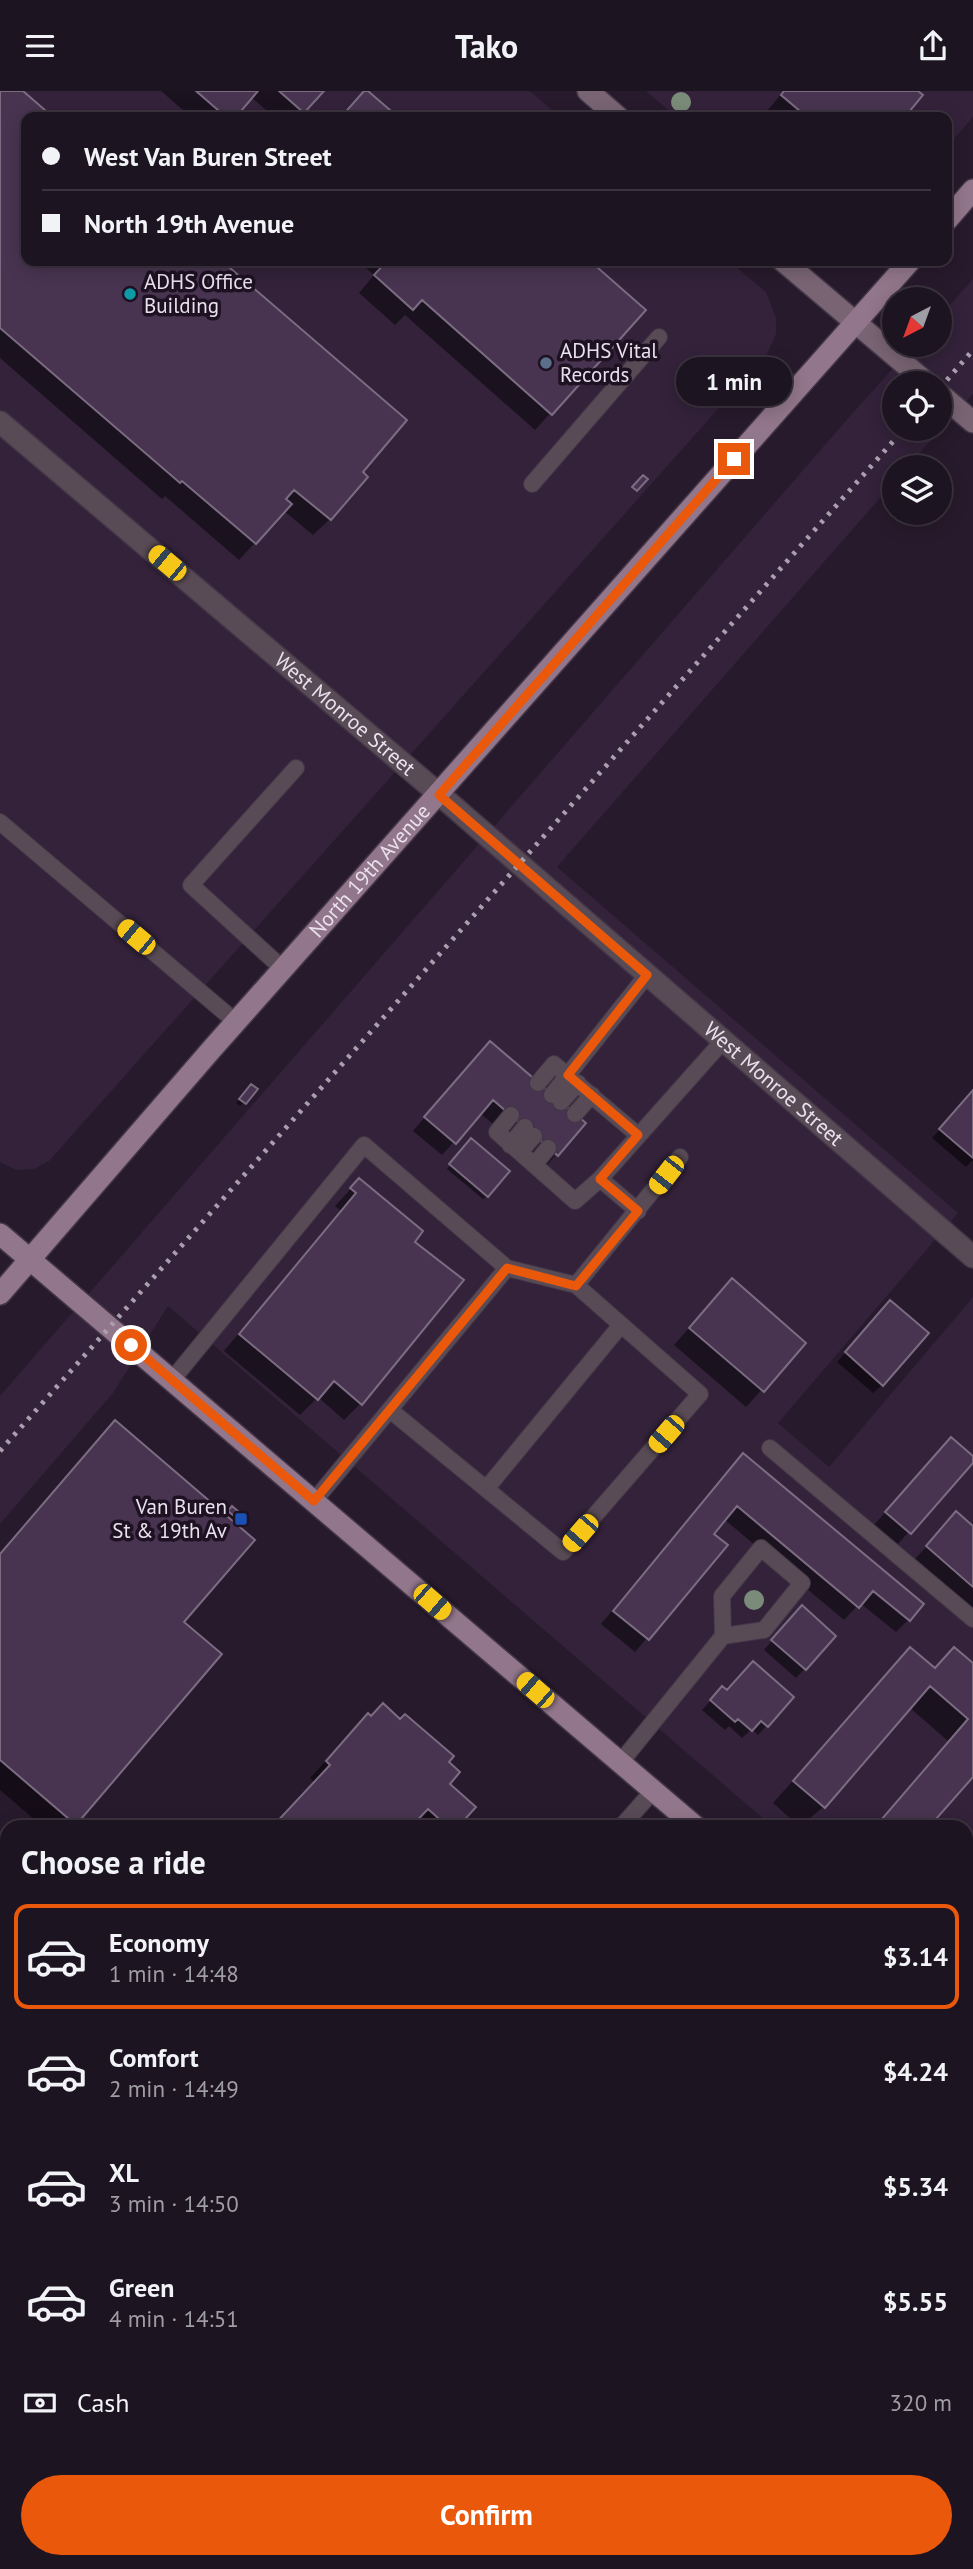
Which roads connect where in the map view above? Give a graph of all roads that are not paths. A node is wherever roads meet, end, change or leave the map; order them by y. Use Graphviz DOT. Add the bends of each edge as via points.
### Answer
graph roads {
  1 [pos="588,91"];
  2 [pos="612,112"];
  3 [pos="973,190"];
  4 [pos="952,214"];
  5 [pos="789,266"];
  6 [pos="906,266"];
  7 [pos="856,322"];
  8 [pos="659,337"];
  9 [pos="913,371"];
  10 [pos="952,404"];
  11 [pos="0,422"];
  12 [pos="973,422"];
  13 [pos="532,484"];
  14 [pos="296,768"];
  15 [pos="439,795"];
  16 [pos="0,822"];
  17 [pos="283,969"];
  18 [pos="647,975"];
  19 [pos="236,1022"];
  20 [pos="722,1042"];
  21 [pos="573,1079"];
  22 [pos="538,1083"];
  23 [pos="592,1095"];
  24 [pos="557,1099"];
  25 [pos="575,1114"];
  26 [pos="511,1115"];
  27 [pos="529,1131"];
  28 [pos="638,1135"];
  29 [pos="548,1148"];
  30 [pos="515,1149"];
  31 [pos="680,1157"];
  32 [pos="534,1165"];
  33 [pos="600,1179"];
  34 [pos="638,1211"];
  35 [pos="0,1234"];
  36 [pos="973,1257"];
  37 [pos="30,1259"];
  38 [pos="507,1268"];
  39 [pos="576,1286"];
  40 [pos="0,1294"];
  41 [pos="621,1325"];
  42 [pos="172,1381"];
  43 [pos="390,1410"];
  44 [pos="771,1448"];
  45 [pos="486,1489"];
  46 [pos="314,1501"];
  47 [pos="973,1619"];
  48 [pos="723,1636"];
  49 [pos="620,1763"];
  50 [pos="653,1791"];
  51 [pos="627,1820"];
  52 [pos="688,1820"];
  1 -- 2 [label="street"];
  3 -- 4 [label="main road"];
  5 -- 7 [label="street"];
  6 -- 7 [label="main road, North 19th Avenue"];
  7 -- 9 [label="street"];
  7 -- 15 [label="main road, North 19th Avenue"];
  8 -- 13 [label="lane"];
  10 -- 12 [label="street"];
  11 -- 15 [label="street, West Monroe Street"];
  14 -- 17 [label="lane" via="191,885"];
  15 -- 17 [label="main road, North 19th Avenue"];
  15 -- 18 [label="street, West Monroe Street"];
  16 -- 19 [label="lane"];
  17 -- 19 [label="main road, North 19th Avenue"];
  18 -- 20 [label="street, West Monroe Street"];
  18 -- 21 [label="lane"];
  19 -- 37 [label="main road, North 19th Avenue"];
  20 -- 28 [label="lane"];
  20 -- 36 [label="street, West Monroe Street"];
  21 -- 22 [label="lane" via="554,1064"];
  21 -- 23 [label="lane"];
  21 -- 24 [label="lane"];
  23 -- 25 [label="lane"];
  23 -- 28 [label="lane"];
  26 -- 30 [label="lane" via="496,1132"];
  27 -- 30 [label="lane"];
  28 -- 33 [label="lane"];
  29 -- 32 [label="lane"];
  30 -- 32 [label="lane"];
  31 -- 34 [label="lane"];
  32 -- 33 [label="lane" via="575,1201"];
  33 -- 34 [label="lane"];
  34 -- 39 [label="lane"];
  35 -- 37 [label="main road"];
  37 -- 40 [label="main road, North 19th Avenue"];
  37 -- 42 [label="main road"];
  38 -- 39 [label="lane"];
  38 -- 42 [label="lane" via="364,1145"];
  38 -- 43 [label="lane"];
  39 -- 41 [label="lane"];
  41 -- 45 [label="lane"];
  41 -- 45 [label="lane" via="700,1394 563,1552"];
  42 -- 46 [label="main road"];
  43 -- 45 [label="lane"];
  43 -- 46 [label="lane"];
  44 -- 47 [label="lane"];
  46 -- 49 [label="main road"];
  48 -- 48 [label="lane" via="764,1630 802,1583 761,1548 723,1596"];
  48 -- 49 [label="lane"];
  49 -- 50 [label="main road"];
  50 -- 51 [label="lane"];
  50 -- 52 [label="main road"];
}
